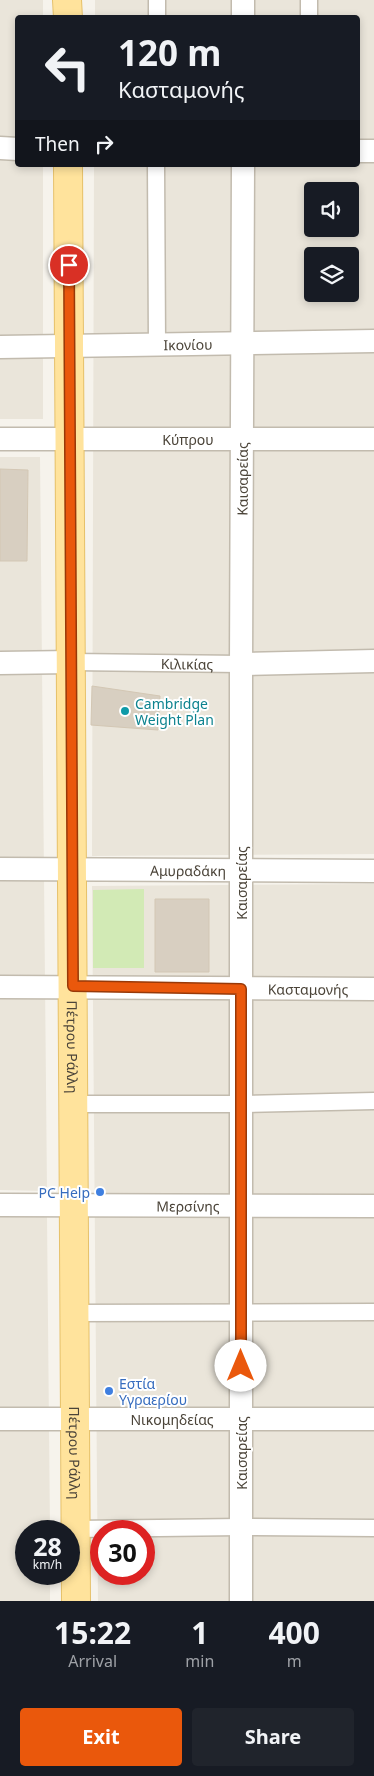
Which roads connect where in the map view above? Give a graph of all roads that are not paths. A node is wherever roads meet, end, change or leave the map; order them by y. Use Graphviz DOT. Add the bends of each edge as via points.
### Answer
graph roads {
  1 [pos="68,0"];
  2 [pos="157,0"];
  3 [pos="243,0"];
  4 [pos="309,0"];
  5 [pos="68,15"];
  6 [pos="157,15"];
  7 [pos="243,15"];
  8 [pos="309,15"];
  9 [pos="0,148"];
  10 [pos="15,149"];
  11 [pos="360,151"];
  12 [pos="374,151"];
  13 [pos="68,167"];
  14 [pos="156,167"];
  15 [pos="243,167"];
  16 [pos="374,341"];
  17 [pos="69,344"];
  18 [pos="156,344"];
  19 [pos="243,344"];
  20 [pos="0,346"];
  21 [pos="70,438"];
  22 [pos="242,438"];
  23 [pos="0,439"];
  24 [pos="374,439"];
  25 [pos="71,662"];
  26 [pos="374,662"];
  27 [pos="0,663"];
  28 [pos="241,664"];
  29 [pos="0,869"];
  30 [pos="72,869"];
  31 [pos="242,871"];
  32 [pos="374,871"];
  33 [pos="73,986"];
  34 [pos="0,987"];
  35 [pos="241,989"];
  36 [pos="374,989"];
  37 [pos="374,1101"];
  38 [pos="73,1104"];
  39 [pos="241,1104"];
  40 [pos="0,1205"];
  41 [pos="74,1205"];
  42 [pos="241,1205"];
  43 [pos="374,1206"];
  44 [pos="374,1312"];
  45 [pos="74,1313"];
  46 [pos="241,1313"];
  47 [pos="0,1419"];
  48 [pos="75,1419"];
  49 [pos="240,1419"];
  50 [pos="374,1419"];
  51 [pos="76,1520"];
  52 [pos="241,1527"];
  53 [pos="374,1528"];
  54 [pos="80,1529"];
  55 [pos="76,1585"];
  56 [pos="76,1601"];
  57 [pos="241,1601"];
  1 -- 5 [label="main road"];
  2 -- 6 [label="street"];
  3 -- 7 [label="street"];
  4 -- 8 [label="street"];
  9 -- 10 [label="street"];
  11 -- 12 [label="street"];
  13 -- 17 [label="main road, Πέτρου Ράλλη"];
  14 -- 18 [label="street"];
  15 -- 19 [label="street, Καισαρείας"];
  16 -- 19 [label="street, Ικονίου"];
  17 -- 18 [label="street, Ικονίου"];
  17 -- 20 [label="street, Ικονίου"];
  17 -- 21 [label="main road, Πέτρου Ράλλη"];
  18 -- 19 [label="street, Ικονίου"];
  19 -- 22 [label="street, Καισαρείας"];
  21 -- 22 [label="street, Κύπρου"];
  21 -- 23 [label="street, Κύπρου"];
  21 -- 25 [label="main road, Πέτρου Ράλλη"];
  22 -- 24 [label="street, Κύπρου"];
  22 -- 28 [label="street, Καισαρείας"];
  25 -- 27 [label="street, Κιλικίας"];
  25 -- 28 [label="street, Κιλικίας"];
  25 -- 30 [label="main road, Πέτρου Ράλλη"];
  26 -- 28 [label="street, Κιλικίας"];
  28 -- 31 [label="street, Καισαρείας"];
  29 -- 30 [label="street, Αμυραδάκη"];
  30 -- 31 [label="street, Αμυραδάκη"];
  30 -- 33 [label="main road, Πέτρου Ράλλη"];
  31 -- 32 [label="street, Αμυραδάκη"];
  31 -- 35 [label="street, Καισαρείας"];
  33 -- 34 [label="street, Κασταμονής"];
  33 -- 35 [label="street, Κασταμονής"];
  33 -- 38 [label="main road, Πέτρου Ράλλη"];
  35 -- 36 [label="street, Κασταμονής"];
  35 -- 39 [label="street, Καισαρείας"];
  37 -- 39 [label="street"];
  38 -- 39 [label="street"];
  38 -- 41 [label="main road, Πέτρου Ράλλη"];
  39 -- 42 [label="street, Καισαρείας"];
  40 -- 41 [label="street, Μερσίνης"];
  41 -- 42 [label="street, Μερσίνης"];
  41 -- 45 [label="main road, Πέτρου Ράλλη"];
  42 -- 43 [label="street, Μερσίνης"];
  42 -- 46 [label="street, Καισαρείας"];
  44 -- 46 [label="street"];
  45 -- 46 [label="street"];
  45 -- 48 [label="main road, Πέτρου Ράλλη"];
  46 -- 49 [label="street, Καισαρείας"];
  47 -- 48 [label="street, Νικομηδείας"];
  48 -- 49 [label="street, Νικομηδείας"];
  48 -- 51 [label="main road, Πέτρου Ράλλη"];
  49 -- 50 [label="street, Νικομηδείας"];
  49 -- 52 [label="street, Καισαρείας"];
  52 -- 53 [label="street"];
  52 -- 54 [label="street"];
  52 -- 57 [label="street, Καισαρείας"];
  55 -- 56 [label="main road, Πέτρου Ράλλη"];
}
